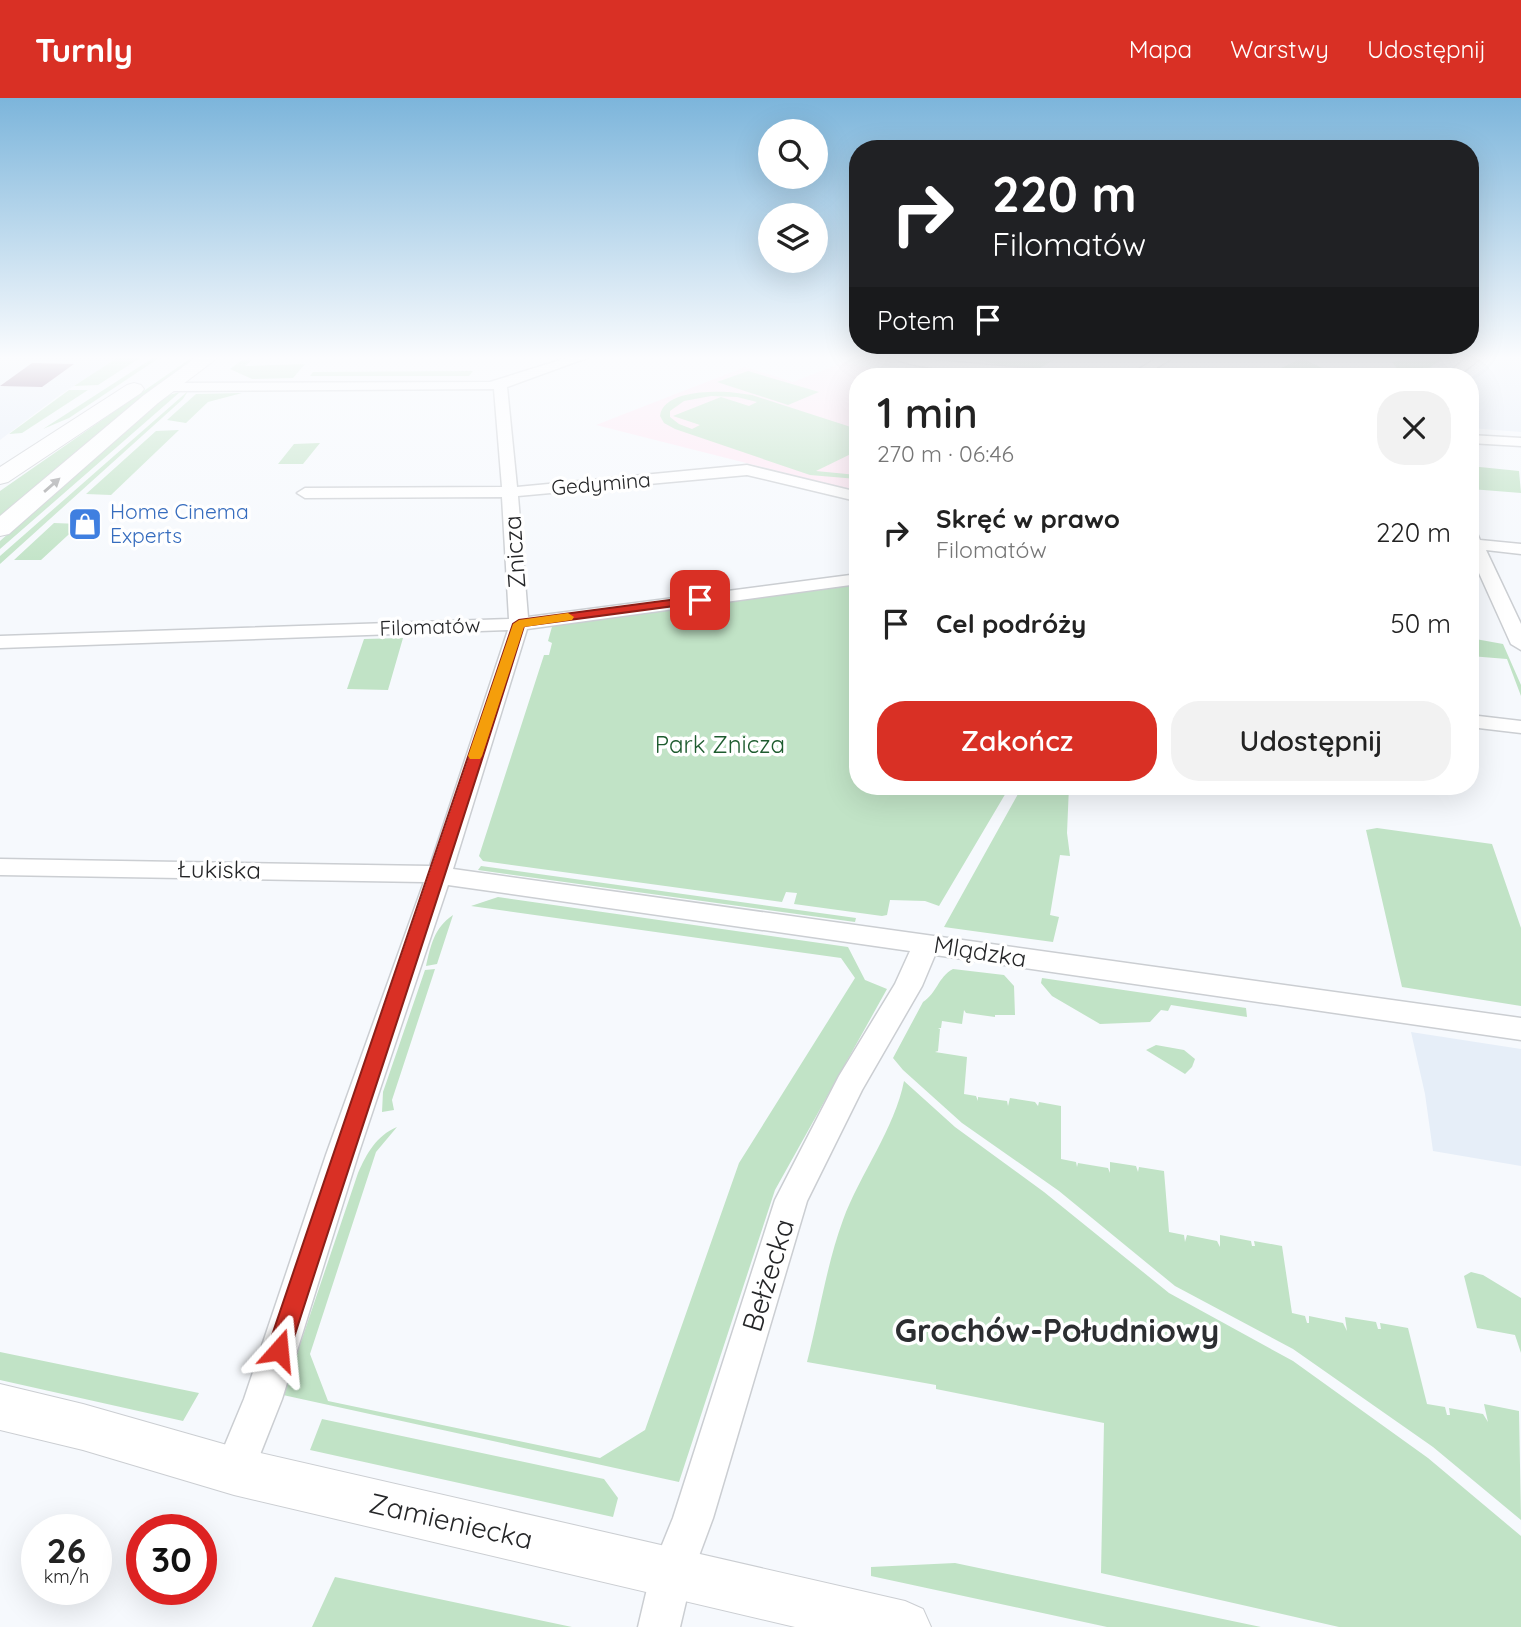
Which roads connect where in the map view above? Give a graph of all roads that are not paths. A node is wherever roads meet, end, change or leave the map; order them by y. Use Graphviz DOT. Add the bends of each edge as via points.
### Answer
graph roads {
  1 [pos="74,427"];
  2 [pos="120,427"];
  3 [pos="504,427"];
  4 [pos="1479,440"];
  5 [pos="1521,442"];
  6 [pos="0,477"];
  7 [pos="509,492"];
  8 [pos="305,493"];
  9 [pos="849,494"];
  10 [pos="0,530"];
  11 [pos="1479,541"];
  12 [pos="1521,549"];
  13 [pos="1479,553"];
  14 [pos="849,580"];
  15 [pos="519,624"];
  16 [pos="0,642"];
  17 [pos="1521,643"];
  18 [pos="1479,722"];
  19 [pos="1521,727"];
  20 [pos="0,867"];
  21 [pos="439,875"];
  22 [pos="926,944"];
  23 [pos="1521,1030"];
  24 [pos="0,1407"];
  25 [pos="234,1471"];
  26 [pos="673,1572"];
  27 [pos="659,1627"];
  28 [pos="905,1627"];
  1 -- 6 [label="main road"];
  10 -- 2 [label="main road, one-way"];
  3 -- 7 [label="street, Znicza"];
  4 -- 5 [label="street"];
  7 -- 8 [label="street, Gedymina"];
  7 -- 9 [label="street, Gedymina" via="747,470"];
  7 -- 15 [label="street, Znicza"];
  11 -- 12 [label="street"];
  13 -- 17 [label="street"];
  14 -- 15 [label="street, Filomatów"];
  15 -- 16 [label="street, Filomatów"];
  15 -- 21 [label="street, Znicza"];
  18 -- 19 [label="street"];
  20 -- 21 [label="street, Łukiska"];
  21 -- 22 [label="street, Mlądzka"];
  21 -- 25 [label="street, Znicza" via="263,1399"];
  22 -- 23 [label="street, Mlądzka"];
  22 -- 26 [label="street, Bełżecka" via="908,986 850,1084 791,1199"];
  24 -- 25 [label="street, Zamieniecka"];
  25 -- 26 [label="street, Zamieniecka"];
  26 -- 27 [label="street, Bełżecka"];
  26 -- 28 [label="street, Zamieniecka"];
}
